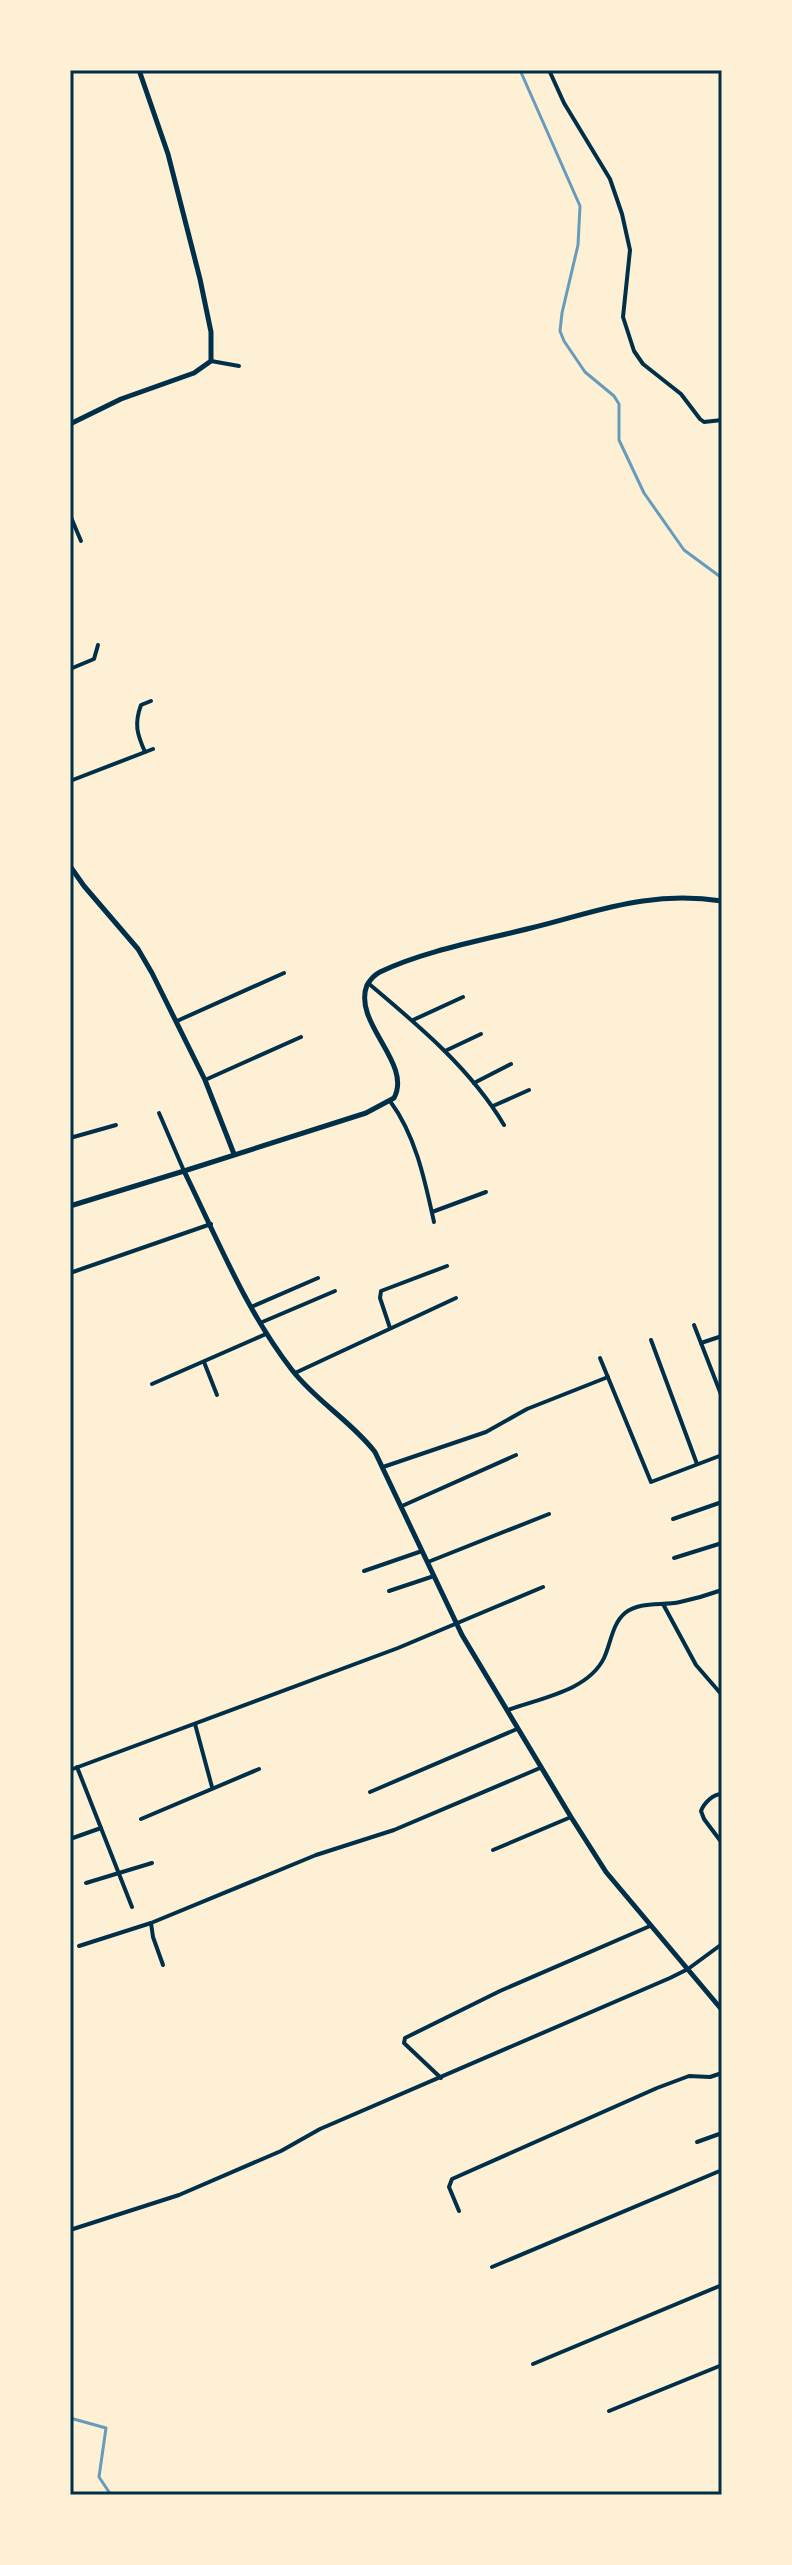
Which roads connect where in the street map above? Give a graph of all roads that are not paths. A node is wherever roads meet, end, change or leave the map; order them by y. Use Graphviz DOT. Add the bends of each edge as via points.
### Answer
graph roads {
  1 [pos="139,70"];
  2 [pos="549,70"];
  3 [pos="211,361"];
  4 [pos="239,366"];
  5 [pos="722,420"];
  6 [pos="70,424"];
  7 [pos="70,515"];
  8 [pos="81,541"];
  9 [pos="98,645"];
  10 [pos="70,669"];
  11 [pos="151,701"];
  12 [pos="153,749"];
  13 [pos="145,752"];
  14 [pos="70,781"];
  15 [pos="70,866"];
  16 [pos="722,901"];
  17 [pos="284,973"];
  18 [pos="368,983"];
  19 [pos="463,997"];
  20 [pos="413,1020"];
  21 [pos="176,1021"];
  22 [pos="481,1034"];
  23 [pos="301,1037"];
  24 [pos="445,1051"];
  25 [pos="511,1064"];
  26 [pos="205,1080"];
  27 [pos="474,1083"];
  28 [pos="529,1090"];
  29 [pos="390,1101"];
  30 [pos="493,1106"];
  31 [pos="159,1113"];
  32 [pos="116,1125"];
  33 [pos="504,1125"];
  34 [pos="70,1138"];
  35 [pos="234,1154"];
  36 [pos="184,1171"];
  37 [pos="486,1192"];
  38 [pos="70,1206"];
  39 [pos="432,1212"];
  40 [pos="434,1222"];
  41 [pos="211,1224"];
  42 [pos="447,1266"];
  43 [pos="70,1273"];
  44 [pos="318,1278"];
  45 [pos="335,1291"];
  46 [pos="456,1298"];
  47 [pos="251,1307"];
  48 [pos="260,1323"];
  49 [pos="694,1325"];
  50 [pos="390,1328"];
  51 [pos="266,1334"];
  52 [pos="722,1336"];
  53 [pos="651,1340"];
  54 [pos="701,1343"];
  55 [pos="600,1358"];
  56 [pos="204,1362"];
  57 [pos="294,1373"];
  58 [pos="608,1377"];
  59 [pos="152,1384"];
  60 [pos="217,1395"];
  61 [pos="722,1397"];
  62 [pos="516,1455"];
  63 [pos="722,1455"];
  64 [pos="697,1464"];
  65 [pos="383,1467"];
  66 [pos="722,1502"];
  67 [pos="402,1506"];
  68 [pos="549,1514"];
  69 [pos="673,1519"];
  70 [pos="722,1543"];
  71 [pos="422,1551"];
  72 [pos="674,1558"];
  73 [pos="428,1562"];
  74 [pos="364,1571"];
  75 [pos="434,1576"];
  76 [pos="543,1587"];
  77 [pos="722,1590"];
  78 [pos="389,1591"];
  79 [pos="663,1604"];
  80 [pos="457,1623"];
  81 [pos="722,1695"];
  82 [pos="505,1711"];
  83 [pos="195,1724"];
  84 [pos="517,1729"];
  85 [pos="77,1767"];
  86 [pos="540,1768"];
  87 [pos="259,1769"];
  88 [pos="70,1770"];
  89 [pos="212,1787"];
  90 [pos="370,1792"];
  91 [pos="722,1794"];
  92 [pos="571,1817"];
  93 [pos="141,1819"];
  94 [pos="101,1828"];
  95 [pos="70,1839"];
  96 [pos="722,1843"];
  97 [pos="493,1850"];
  98 [pos="152,1863"];
  99 [pos="120,1874"];
  100 [pos="86,1883"];
  101 [pos="132,1907"];
  102 [pos="151,1923"];
  103 [pos="652,1925"];
  104 [pos="722,1944"];
  105 [pos="79,1946"];
  106 [pos="163,1965"];
  107 [pos="688,1969"];
  108 [pos="722,2010"];
  109 [pos="722,2073"];
  110 [pos="441,2078"];
  111 [pos="722,2133"];
  112 [pos="697,2142"];
  113 [pos="722,2170"];
  114 [pos="459,2211"];
  115 [pos="70,2230"];
  116 [pos="492,2267"];
  117 [pos="722,2285"];
  118 [pos="533,2364"];
  119 [pos="722,2365"];
  120 [pos="609,2411"];
  1 -- 3 [label="street" via="168,154 200,279"];
  2 -- 5 [label="street" via="610,179 622,214 630,250 623,317 638,359 673,387 700,419"];
  3 -- 4 [label="street"];
  3 -- 6 [label="street" via="194,373"];
  7 -- 8 [label="street"];
  9 -- 10 [label="street" via="94,659"];
  11 -- 13 [label="street" via="141,705 136,719"];
  12 -- 13 [label="street"];
  13 -- 14 [label="street"];
  15 -- 21 [label="street" via="138,949"];
  16 -- 18 [label="street" via="673,898 605,907 436,953 381,972"];
  17 -- 21 [label="street"];
  18 -- 20 [label="street"];
  18 -- 29 [label="street" via="364,997 369,1017 399,1083"];
  19 -- 20 [label="street"];
  20 -- 24 [label="street"];
  21 -- 26 [label="street"];
  22 -- 24 [label="street"];
  23 -- 26 [label="street"];
  24 -- 27 [label="street"];
  25 -- 27 [label="street"];
  26 -- 35 [label="street"];
  27 -- 30 [label="street"];
  28 -- 30 [label="street"];
  29 -- 35 [label="street"];
  29 -- 39 [label="street" via="415,1150"];
  30 -- 33 [label="street"];
  31 -- 36 [label="street"];
  32 -- 34 [label="street"];
  35 -- 36 [label="street"];
  36 -- 38 [label="street"];
  36 -- 41 [label="street"];
  37 -- 39 [label="street"];
  39 -- 40 [label="street"];
  41 -- 43 [label="street"];
  41 -- 47 [label="street"];
  42 -- 50 [label="street" via="381,1291"];
  44 -- 47 [label="street"];
  45 -- 48 [label="street"];
  46 -- 50 [label="street"];
  47 -- 48 [label="street"];
  48 -- 51 [label="street"];
  49 -- 54 [label="street"];
  50 -- 57 [label="street"];
  51 -- 56 [label="street"];
  51 -- 57 [label="street"];
  52 -- 54 [label="street"];
  53 -- 64 [label="street"];
  54 -- 61 [label="street"];
  55 -- 58 [label="street"];
  56 -- 59 [label="street"];
  56 -- 60 [label="street"];
  57 -- 65 [label="street" via="370,1445"];
  58 -- 64 [label="street" via="651,1482"];
  58 -- 65 [label="street" via="527,1409 486,1432"];
  62 -- 67 [label="street"];
  63 -- 64 [label="street"];
  65 -- 67 [label="street"];
  66 -- 69 [label="street"];
  67 -- 71 [label="street"];
  68 -- 73 [label="street"];
  70 -- 72 [label="street"];
  71 -- 73 [label="street"];
  71 -- 74 [label="street"];
  73 -- 75 [label="street"];
  75 -- 78 [label="street"];
  75 -- 80 [label="street"];
  76 -- 80 [label="street"];
  77 -- 79 [label="street"];
  79 -- 81 [label="street" via="696,1665"];
  79 -- 82 [label="street" via="624,1613 598,1669 584,1681"];
  80 -- 82 [label="street"];
  80 -- 83 [label="street"];
  82 -- 84 [label="street"];
  83 -- 85 [label="street"];
  83 -- 89 [label="street"];
  84 -- 86 [label="street"];
  84 -- 90 [label="street"];
  85 -- 88 [label="street"];
  85 -- 94 [label="street"];
  86 -- 92 [label="street"];
  86 -- 102 [label="street"];
  87 -- 89 [label="street"];
  89 -- 93 [label="street"];
  91 -- 96 [label="street" via="701,1811"];
  92 -- 97 [label="street"];
  92 -- 103 [label="street" via="606,1872"];
  94 -- 95 [label="street"];
  94 -- 99 [label="street"];
  98 -- 99 [label="street"];
  99 -- 100 [label="street"];
  99 -- 101 [label="street"];
  102 -- 105 [label="street"];
  102 -- 106 [label="street"];
  103 -- 107 [label="street"];
  103 -- 110 [label="street" via="405,2038 404,2043"];
  104 -- 107 [label="street"];
  107 -- 108 [label="street"];
  107 -- 110 [label="street"];
  109 -- 114 [label="street" via="667,2084 452,2179 449,2187"];
  110 -- 115 [label="street" via="179,2195"];
  111 -- 112 [label="street"];
  113 -- 116 [label="street"];
  117 -- 118 [label="street"];
  119 -- 120 [label="street"];
}
